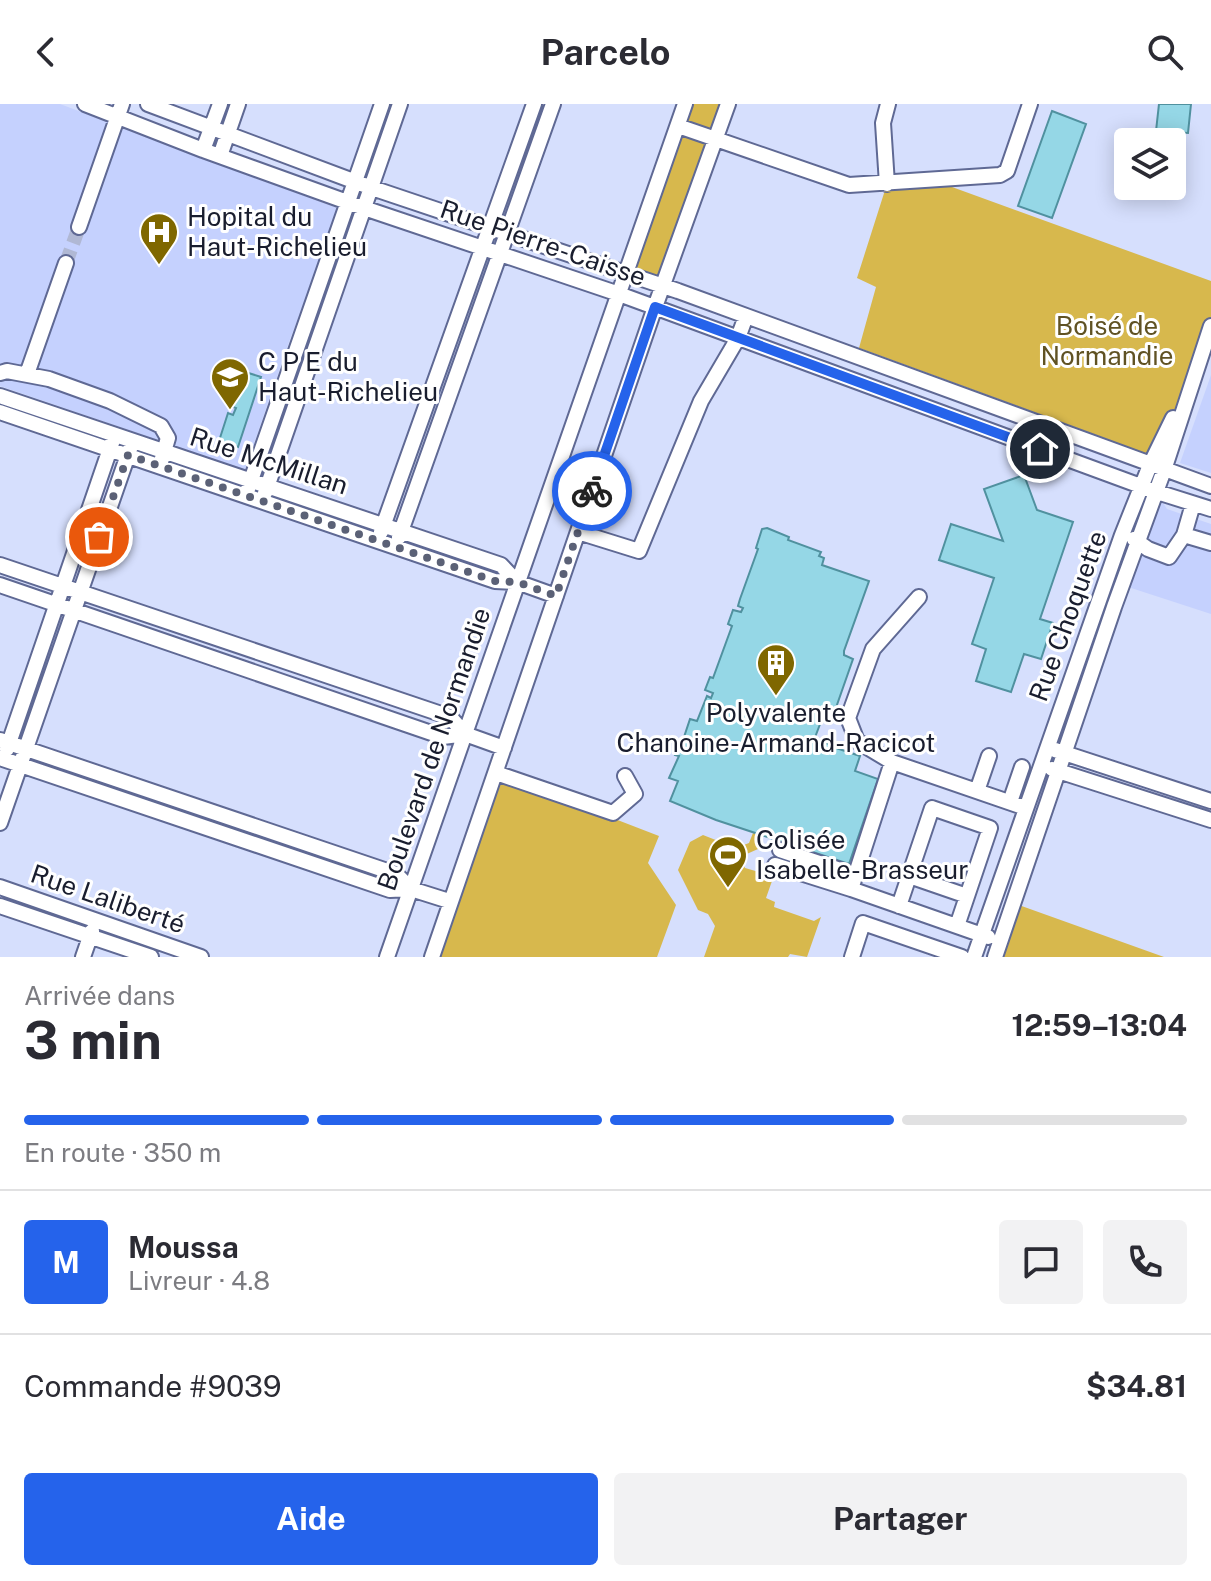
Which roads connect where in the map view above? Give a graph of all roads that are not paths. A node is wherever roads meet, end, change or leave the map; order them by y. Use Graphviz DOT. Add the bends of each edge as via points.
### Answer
graph roads {
  1 [pos="85,104"];
  2 [pos="148,104"];
  3 [pos="220,104"];
  4 [pos="238,104"];
  5 [pos="382,104"];
  6 [pos="400,104"];
  7 [pos="534,104"];
  8 [pos="553,104"];
  9 [pos="685,104"];
  10 [pos="728,104"];
  11 [pos="888,104"];
  12 [pos="1030,104"];
  13 [pos="120,110"];
  14 [pos="678,126"];
  15 [pos="211,128"];
  16 [pos="526,128"];
  17 [pos="228,134"];
  18 [pos="542,134"];
  19 [pos="716,138"];
  20 [pos="203,150"];
  21 [pos="220,156"];
  22 [pos="355,182"];
  23 [pos="887,184"];
  24 [pos="372,188"];
  25 [pos="350,202"];
  26 [pos="364,208"];
  27 [pos="79,227"];
  28 [pos="491,228"];
  29 [pos="507,234"];
  30 [pos="484,248"];
  31 [pos="500,254"];
  32 [pos="66,263"];
  33 [pos="626,274"];
  34 [pos="663,286"];
  35 [pos="619,294"];
  36 [pos="655,307"];
  37 [pos="746,316"];
  38 [pos="1211,326"];
  39 [pos="304,330"];
  40 [pos="792,333"];
  41 [pos="319,336"];
  42 [pos="738,338"];
  43 [pos="783,354"];
  44 [pos="859,358"];
  45 [pos="1205,360"];
  46 [pos="0,373"];
  47 [pos="27,374"];
  48 [pos="850,379"];
  49 [pos="1193,379"];
  50 [pos="935,386"];
  51 [pos="0,396"];
  52 [pos="428,398"];
  53 [pos="446,405"];
  54 [pos="927,407"];
  55 [pos="0,412"];
  56 [pos="112,442"];
  57 [pos="130,449"];
  58 [pos="162,459"];
  59 [pos="1150,465"];
  60 [pos="1164,470"];
  61 [pos="267,486"];
  62 [pos="1142,486"];
  63 [pos="1211,486"];
  64 [pos="248,488"];
  65 [pos="1157,492"];
  66 [pos="262,501"];
  67 [pos="1193,504"];
  68 [pos="1211,509"];
  69 [pos="384,523"];
  70 [pos="402,530"];
  71 [pos="578,532"];
  72 [pos="1122,535"];
  73 [pos="1184,535"];
  74 [pos="378,540"];
  75 [pos="1139,541"];
  76 [pos="1211,543"];
  77 [pos="396,546"];
  78 [pos="0,565"];
  79 [pos="517,582"];
  80 [pos="0,585"];
  81 [pos="63,586"];
  82 [pos="80,592"];
  83 [pos="556,596"];
  84 [pos="919,597"];
  85 [pos="1098,600"];
  86 [pos="58,604"];
  87 [pos="1114,607"];
  88 [pos="73,610"];
  89 [pos="252,650"];
  90 [pos="245,668"];
  91 [pos="465,734"];
  92 [pos="5,741"];
  93 [pos="1048,747"];
  94 [pos="504,748"];
  95 [pos="26,749"];
  96 [pos="1064,754"];
  97 [pos="989,756"];
  98 [pos="1,762"];
  99 [pos="892,762"];
  100 [pos="20,763"];
  101 [pos="1041,766"];
  102 [pos="1022,767"];
  103 [pos="1059,771"];
  104 [pos="496,773"];
  105 [pos="625,776"];
  106 [pos="977,791"];
  107 [pos="1211,801"];
  108 [pos="1010,802"];
  109 [pos="1026,808"];
  110 [pos="218,814"];
  111 [pos="1211,820"];
  112 [pos="0,823"];
  113 [pos="213,830"];
  114 [pos="780,850"];
  115 [pos="775,865"];
  116 [pos="909,876"];
  117 [pos="1002,876"];
  118 [pos="853,882"];
  119 [pos="1020,883"];
  120 [pos="0,887"];
  121 [pos="411,889"];
  122 [pos="967,896"];
  123 [pos="449,901"];
  124 [pos="0,906"];
  125 [pos="899,906"];
  126 [pos="95,919"];
  127 [pos="111,925"];
  128 [pos="957,926"];
  129 [pos="982,934"];
  130 [pos="90,936"];
  131 [pos="107,941"];
  132 [pos="1000,941"];
  133 [pos="956,956"];
  134 [pos="83,957"];
  135 [pos="102,957"];
  136 [pos="151,957"];
  137 [pos="201,957"];
  138 [pos="387,957"];
  139 [pos="432,957"];
  140 [pos="852,957"];
  141 [pos="974,957"];
  142 [pos="995,957"];
  1 -- 13 [label="street, Rue Pierre-Caisse"];
  2 -- 15 [label="street, Rue Pierre-Caisse"];
  3 -- 15 [label="street"];
  4 -- 17 [label="street"];
  5 -- 22 [label="street"];
  6 -- 24 [label="street"];
  7 -- 16 [label="street"];
  8 -- 18 [label="street"];
  9 -- 14 [label="street, Boulevard de Normandie"];
  10 -- 19 [label="street"];
  11 -- 23 [label="street" via="883,123"];
  12 -- 23 [label="street" via="1007,171 1000,175"];
  13 -- 20 [label="street, Rue Pierre-Caisse"];
  13 -- 27 [label="street"];
  14 -- 19 [label="street"];
  14 -- 33 [label="street, Boulevard de Normandie"];
  15 -- 17 [label="street, Rue Pierre-Caisse"];
  15 -- 20 [label="street"];
  16 -- 18 [label="street"];
  16 -- 28 [label="street"];
  17 -- 21 [label="street"];
  17 -- 22 [label="street, Rue Pierre-Caisse"];
  18 -- 29 [label="street"];
  19 -- 23 [label="street" via="849,185"];
  19 -- 34 [label="street"];
  20 -- 21 [label="street, Rue Pierre-Caisse"];
  21 -- 25 [label="street, Rue Pierre-Caisse"];
  22 -- 24 [label="street, Rue Pierre-Caisse"];
  22 -- 25 [label="street"];
  24 -- 26 [label="street"];
  24 -- 28 [label="street, Rue Pierre-Caisse"];
  25 -- 26 [label="street, Rue Pierre-Caisse"];
  25 -- 39 [label="street"];
  26 -- 30 [label="street, Rue Pierre-Caisse"];
  26 -- 41 [label="street"];
  28 -- 29 [label="street, Rue Pierre-Caisse"];
  28 -- 30 [label="street"];
  29 -- 31 [label="street"];
  29 -- 33 [label="street, Rue Pierre-Caisse"];
  30 -- 31 [label="street, Rue Pierre-Caisse"];
  30 -- 52 [label="street"];
  31 -- 35 [label="street, Rue Pierre-Caisse"];
  31 -- 53 [label="street"];
  32 -- 47 [label="street"];
  33 -- 34 [label="street, Rue Pierre-Caisse"];
  33 -- 35 [label="street, Boulevard de Normandie"];
  34 -- 36 [label="street"];
  34 -- 37 [label="street, Rue Pierre-Caisse"];
  35 -- 36 [label="street, Rue Pierre-Caisse"];
  35 -- 79 [label="street, Boulevard de Normandie"];
  36 -- 42 [label="street, Rue Pierre-Caisse"];
  36 -- 71 [label="street"];
  37 -- 40 [label="street, Rue Pierre-Caisse"];
  37 -- 42 [label="street"];
  38 -- 45 [label="street, Rue Choquette"];
  39 -- 41 [label="street"];
  39 -- 64 [label="street"];
  40 -- 43 [label="street"];
  40 -- 44 [label="street, Rue Pierre-Caisse"];
  41 -- 61 [label="street"];
  42 -- 43 [label="street, Rue Pierre-Caisse"];
  42 -- 71 [label="street" via="701,401 639,551"];
  43 -- 48 [label="street, Rue Pierre-Caisse"];
  44 -- 48 [label="street"];
  44 -- 50 [label="street, Rue Pierre-Caisse"];
  45 -- 49 [label="street, Rue Choquette"];
  46 -- 47 [label="street"];
  47 -- 58 [label="street" via="110,401 161,426 168,438"];
  48 -- 54 [label="street, Rue Pierre-Caisse"];
  49 -- 59 [label="street, Rue Choquette"];
  49 -- 60 [label="street, Rue Choquette"];
  50 -- 54 [label="street"];
  50 -- 59 [label="street, Rue Pierre-Caisse"];
  51 -- 56 [label="street, Rue McMillan"];
  52 -- 53 [label="street"];
  52 -- 69 [label="street"];
  53 -- 70 [label="street"];
  54 -- 62 [label="street, Rue Pierre-Caisse"];
  55 -- 56 [label="street, Rue McMillan"];
  56 -- 57 [label="street, Rue McMillan"];
  56 -- 81 [label="street"];
  57 -- 58 [label="street, Rue McMillan"];
  57 -- 82 [label="street"];
  58 -- 64 [label="street, Rue McMillan"];
  59 -- 60 [label="street, Rue Pierre-Caisse"];
  59 -- 62 [label="street, Rue Choquette"];
  60 -- 63 [label="street, Rue Pierre-Caisse"];
  60 -- 65 [label="street, Rue Choquette"];
  61 -- 64 [label="street, Rue McMillan"];
  61 -- 66 [label="street"];
  61 -- 69 [label="street, Rue McMillan"];
  62 -- 65 [label="street, Rue Pierre-Caisse"];
  62 -- 72 [label="street, Rue Choquette"];
  64 -- 66 [label="street, Rue McMillan"];
  65 -- 67 [label="street, Rue Pierre-Caisse"];
  65 -- 75 [label="street, Rue Choquette"];
  66 -- 74 [label="street, Rue McMillan"];
  67 -- 68 [label="street, Rue Pierre-Caisse"];
  67 -- 73 [label="street"];
  69 -- 70 [label="street, Rue McMillan"];
  69 -- 74 [label="street"];
  70 -- 77 [label="street"];
  70 -- 79 [label="street, Rue McMillan" via="501,565"];
  71 -- 83 [label="street"];
  72 -- 75 [label="street"];
  72 -- 85 [label="street, Rue Choquette"];
  73 -- 75 [label="street" via="1169,557"];
  73 -- 76 [label="street"];
  74 -- 77 [label="street, Rue McMillan"];
  75 -- 87 [label="street, Rue Choquette"];
  77 -- 79 [label="street, Rue McMillan" via="495,581"];
  78 -- 81 [label="street"];
  79 -- 83 [label="street, Rue McMillan"];
  79 -- 91 [label="street, Boulevard de Normandie"];
  80 -- 86 [label="street"];
  81 -- 82 [label="street"];
  81 -- 86 [label="street"];
  82 -- 88 [label="street"];
  82 -- 89 [label="street"];
  83 -- 94 [label="street"];
  84 -- 99 [label="street" via="873,649 848,718 857,741"];
  85 -- 87 [label="street"];
  85 -- 93 [label="street, Rue Choquette"];
  86 -- 88 [label="street"];
  86 -- 92 [label="street"];
  87 -- 96 [label="street, Rue Choquette"];
  88 -- 90 [label="street"];
  88 -- 95 [label="street"];
  89 -- 90 [label="street"];
  89 -- 91 [label="street" via="450,717"];
  90 -- 91 [label="street" via="443,737"];
  91 -- 94 [label="street"];
  91 -- 121 [label="street, Boulevard de Normandie"];
  92 -- 95 [label="street"];
  92 -- 98 [label="street"];
  93 -- 96 [label="street"];
  93 -- 101 [label="street, Rue Choquette"];
  94 -- 104 [label="street"];
  95 -- 100 [label="street"];
  95 -- 110 [label="street"];
  96 -- 103 [label="street, Rue Choquette"];
  96 -- 107 [label="street"];
  97 -- 106 [label="street"];
  98 -- 100 [label="street"];
  99 -- 106 [label="street"];
  99 -- 118 [label="street"];
  100 -- 112 [label="street"];
  100 -- 113 [label="street"];
  101 -- 103 [label="street"];
  101 -- 109 [label="street, Rue Choquette"];
  102 -- 108 [label="street"];
  103 -- 111 [label="street"];
  103 -- 119 [label="street, Rue Choquette"];
  104 -- 105 [label="street" via="613,813 635,794"];
  104 -- 123 [label="street"];
  106 -- 108 [label="street"];
  108 -- 109 [label="street"];
  109 -- 117 [label="street, Rue Choquette"];
  110 -- 113 [label="street"];
  110 -- 121 [label="street" via="396,874"];
  113 -- 121 [label="street" via="390,890"];
  114 -- 118 [label="street"];
  115 -- 118 [label="street"];
  116 -- 122 [label="street"];
  116 -- 122 [label="street" via="932,808 990,828"];
  116 -- 125 [label="street"];
  117 -- 119 [label="street"];
  117 -- 129 [label="street, Rue Choquette"];
  118 -- 125 [label="street"];
  119 -- 132 [label="street, Rue Choquette"];
  120 -- 126 [label="street, Rue Laliberté"];
  121 -- 123 [label="street"];
  121 -- 138 [label="street, Boulevard de Normandie"];
  122 -- 128 [label="street"];
  123 -- 139 [label="street"];
  124 -- 130 [label="street, Rue Laliberté"];
  125 -- 128 [label="street"];
  126 -- 127 [label="street, Rue Laliberté"];
  126 -- 130 [label="street"];
  127 -- 131 [label="street"];
  127 -- 137 [label="street, Rue Laliberté"];
  128 -- 129 [label="street"];
  129 -- 132 [label="street"];
  129 -- 141 [label="street, Rue Choquette"];
  130 -- 131 [label="street, Rue Laliberté"];
  130 -- 134 [label="street"];
  131 -- 135 [label="street"];
  131 -- 136 [label="street, Rue Laliberté"];
  132 -- 142 [label="street, Rue Choquette"];
  133 -- 140 [label="street" via="863,923"];
}
